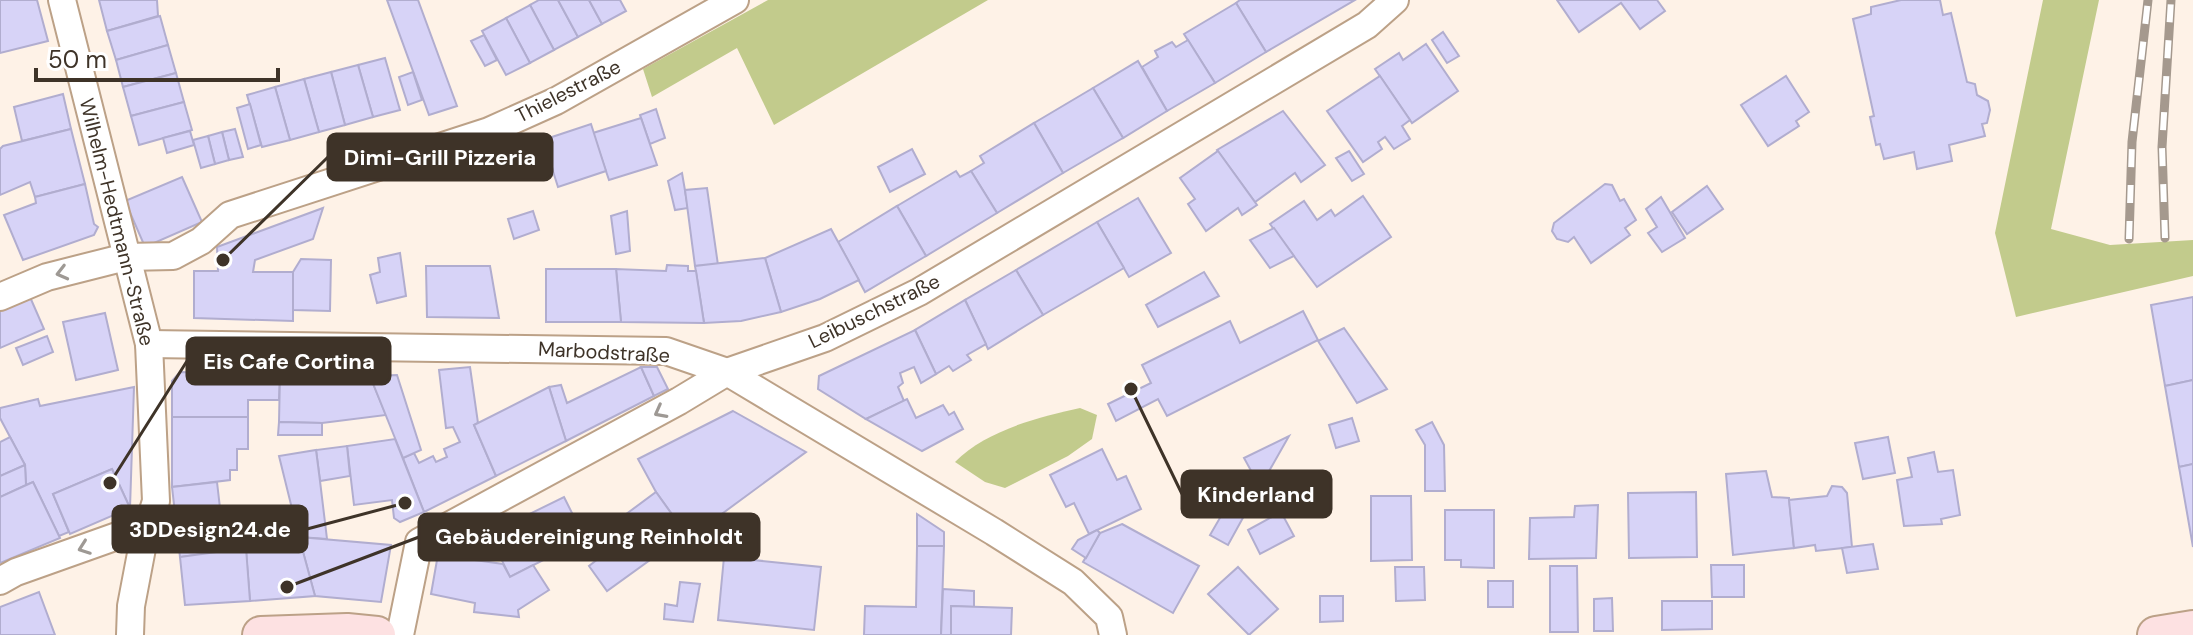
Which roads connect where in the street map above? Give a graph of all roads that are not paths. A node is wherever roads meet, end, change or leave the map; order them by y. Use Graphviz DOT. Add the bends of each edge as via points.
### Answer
graph roads {
  1 [pos="62,0"];
  2 [pos="735,0"];
  3 [pos="1395,0"];
  4 [pos="126,257"];
  5 [pos="0,297"];
  6 [pos="149,344"];
  7 [pos="727,372"];
  8 [pos="151,524"];
  9 [pos="0,581"];
  10 [pos="2193,629"];
  11 [pos="130,635"];
  12 [pos="261,635"];
  13 [pos="377,635"];
  14 [pos="400,635"];
  15 [pos="1113,635"];
  16 [pos="2156,635"];
  1 -- 4 [label="street, Wilhelm-Hedtmann-Straße"];
  2 -- 4 [label="street, Thielestraße" via="556,101 489,131 230,215 201,241 173,256"];
  3 -- 7 [label="street, Leibuschstraße" via="1367,25 919,292 825,338"];
  4 -- 5 [label="street, Thielestraße, one-way" via="47,277"];
  4 -- 6 [label="street, Wilhelm-Hedtmann-Straße"];
  6 -- 7 [label="street, Marbodstraße" via="666,351"];
  6 -- 8 [label="street, Wilhelm-Hedtmann-Straße" via="156,501"];
  7 -- 14 [label="street, Leibuschstraße, one-way" via="419,542"];
  7 -- 15 [label="street, Marbodstraße" via="1073,582 1109,617"];
  8 -- 9 [label="street, one-way"];
  8 -- 11 [label="street, Wilhelm-Hedtmann-Straße" via="131,606"];
  10 -- 16 [label="main road"];
  12 -- 13 [label="main road"];
}
